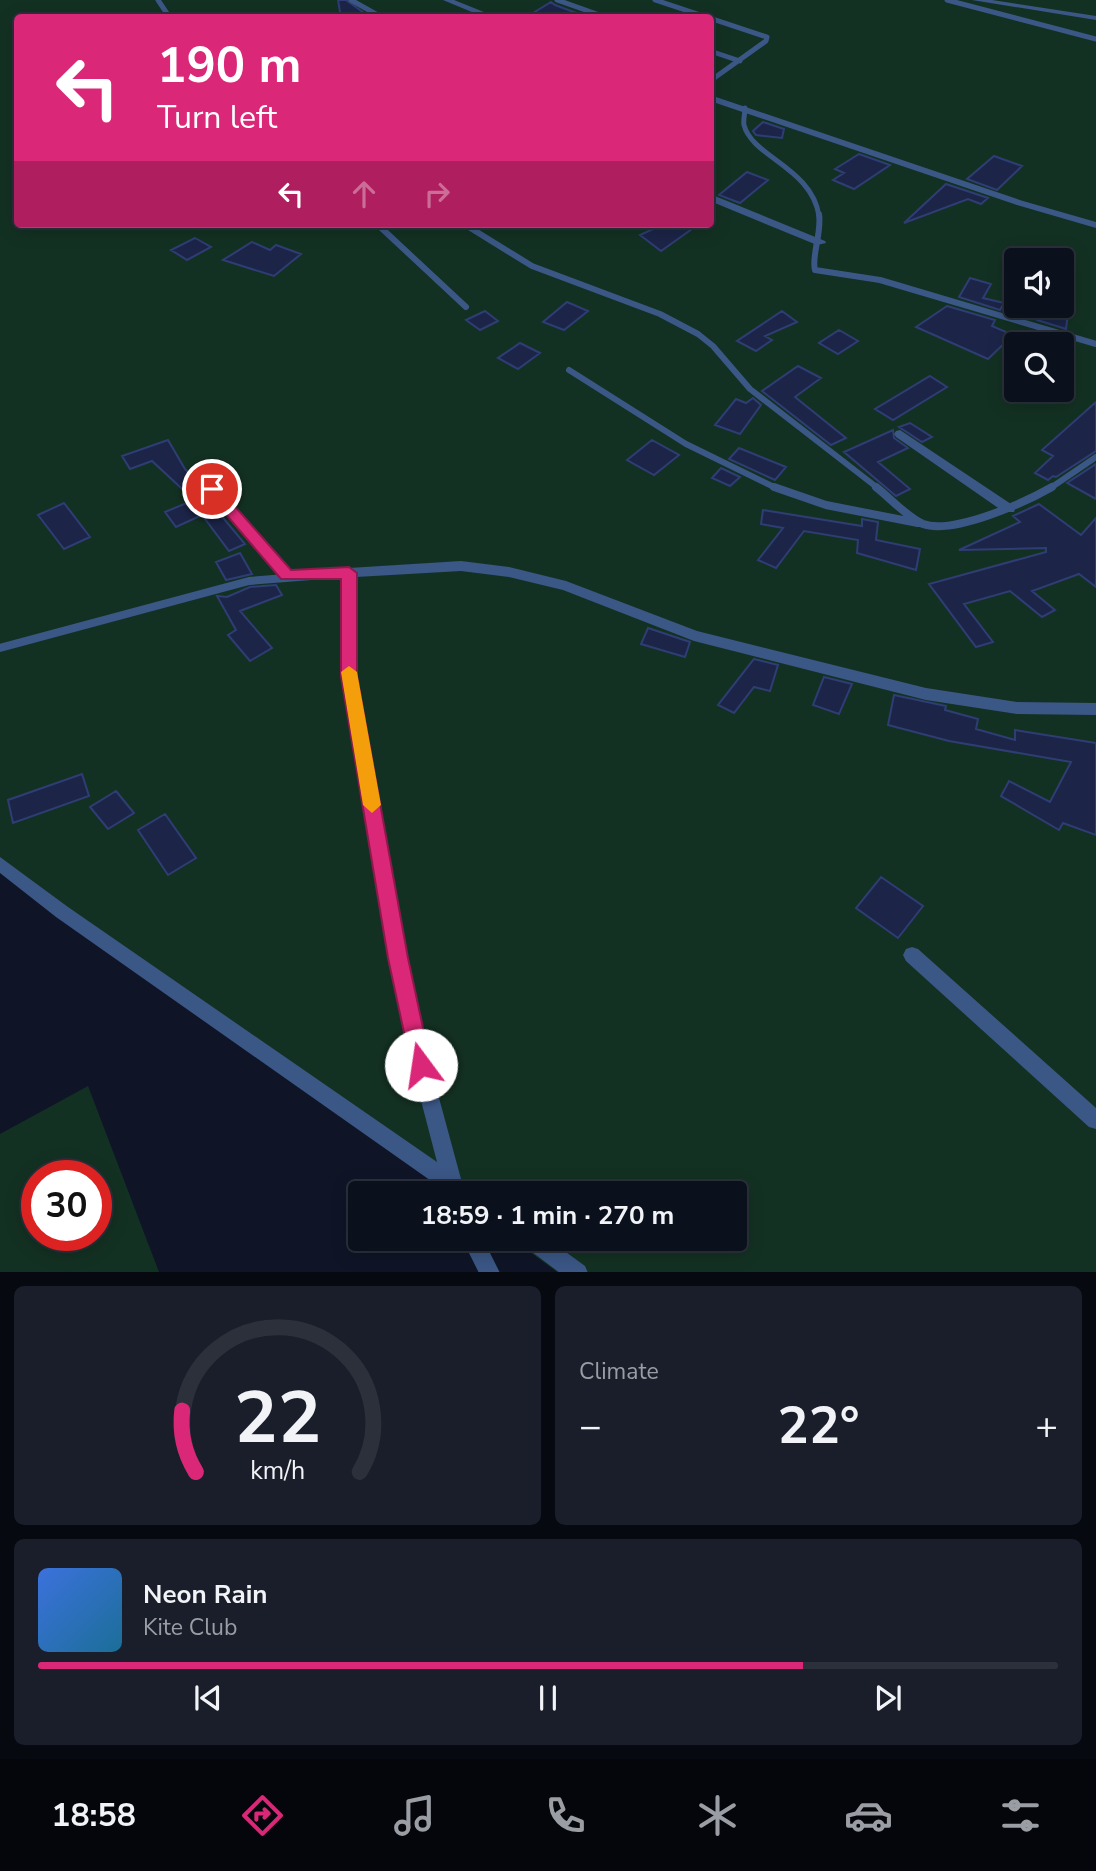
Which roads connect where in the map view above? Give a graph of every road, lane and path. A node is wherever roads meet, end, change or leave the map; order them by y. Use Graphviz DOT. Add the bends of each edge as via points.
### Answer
graph roads {
  1 [pos="351,0"];
  2 [pos="447,0"];
  3 [pos="557,0"];
  4 [pos="655,0"];
  5 [pos="947,0"];
  6 [pos="976,0"];
  7 [pos="376,14"];
  8 [pos="484,14"];
  9 [pos="597,14"];
  10 [pos="699,14"];
  11 [pos="1096,18"];
  12 [pos="714,19"];
  13 [pos="1096,39"];
  14 [pos="714,52"];
  15 [pos="740,61"];
  16 [pos="714,78"];
  17 [pos="714,99"];
  18 [pos="745,108"];
  19 [pos="714,199"];
  20 [pos="1096,225"];
  21 [pos="381,228"];
  22 [pos="470,228"];
  23 [pos="821,243"];
  24 [pos="466,307"];
  25 [pos="1096,344"];
  26 [pos="569,370"];
  27 [pos="900,434"];
  28 [pos="1096,457"];
  29 [pos="212,489"];
  30 [pos="1009,509"];
  31 [pos="924,524"];
  32 [pos="349,573"];
  33 [pos="287,576"];
  34 [pos="0,648"];
  35 [pos="1096,709"];
  36 [pos="0,864"];
  37 [pos="912,955"];
  38 [pos="1096,1120"];
  39 [pos="445,1181"];
  40 [pos="455,1181"];
  41 [pos="479,1251"];
  42 [pos="548,1251"];
  43 [pos="490,1272"];
  44 [pos="578,1272"];
  1 -- 7 [label="lane"];
  2 -- 8 [label="street"];
  3 -- 9 [label="lane"];
  4 -- 10 [label="lane"];
  5 -- 13 [label="lane"];
  6 -- 11 [label="street"];
  12 -- 15 [label="lane" via="765,35 766,41"];
  14 -- 15 [label="lane"];
  15 -- 16 [label="lane"];
  17 -- 18 [label="street"];
  18 -- 20 [label="street"];
  18 -- 23 [label="lane" via="741,121 746,133 803,179 817,199"];
  19 -- 23 [label="street"];
  21 -- 24 [label="lane"];
  22 -- 31 [label="lane" via="546,273 643,307 698,334 750,389"];
  23 -- 25 [label="lane" via="813,264 820,272 880,280"];
  26 -- 31 [label="lane" via="694,450 779,489 831,506"];
  27 -- 30 [label="street"];
  28 -- 30 [label="lane"];
  29 -- 33 [label="street"];
  30 -- 31 [label="lane" via="971,522"];
  32 -- 33 [label="lane"];
  32 -- 35 [label="street" via="450,566 509,572 566,586 694,636 926,695 1017,708"];
  32 -- 40 [label="street" via="349,676 412,1026"];
  33 -- 34 [label="lane" via="249,581"];
  36 -- 39 [label="street"];
  37 -- 38 [label="street"];
  41 -- 43 [label="street"];
  42 -- 44 [label="street"];
}
